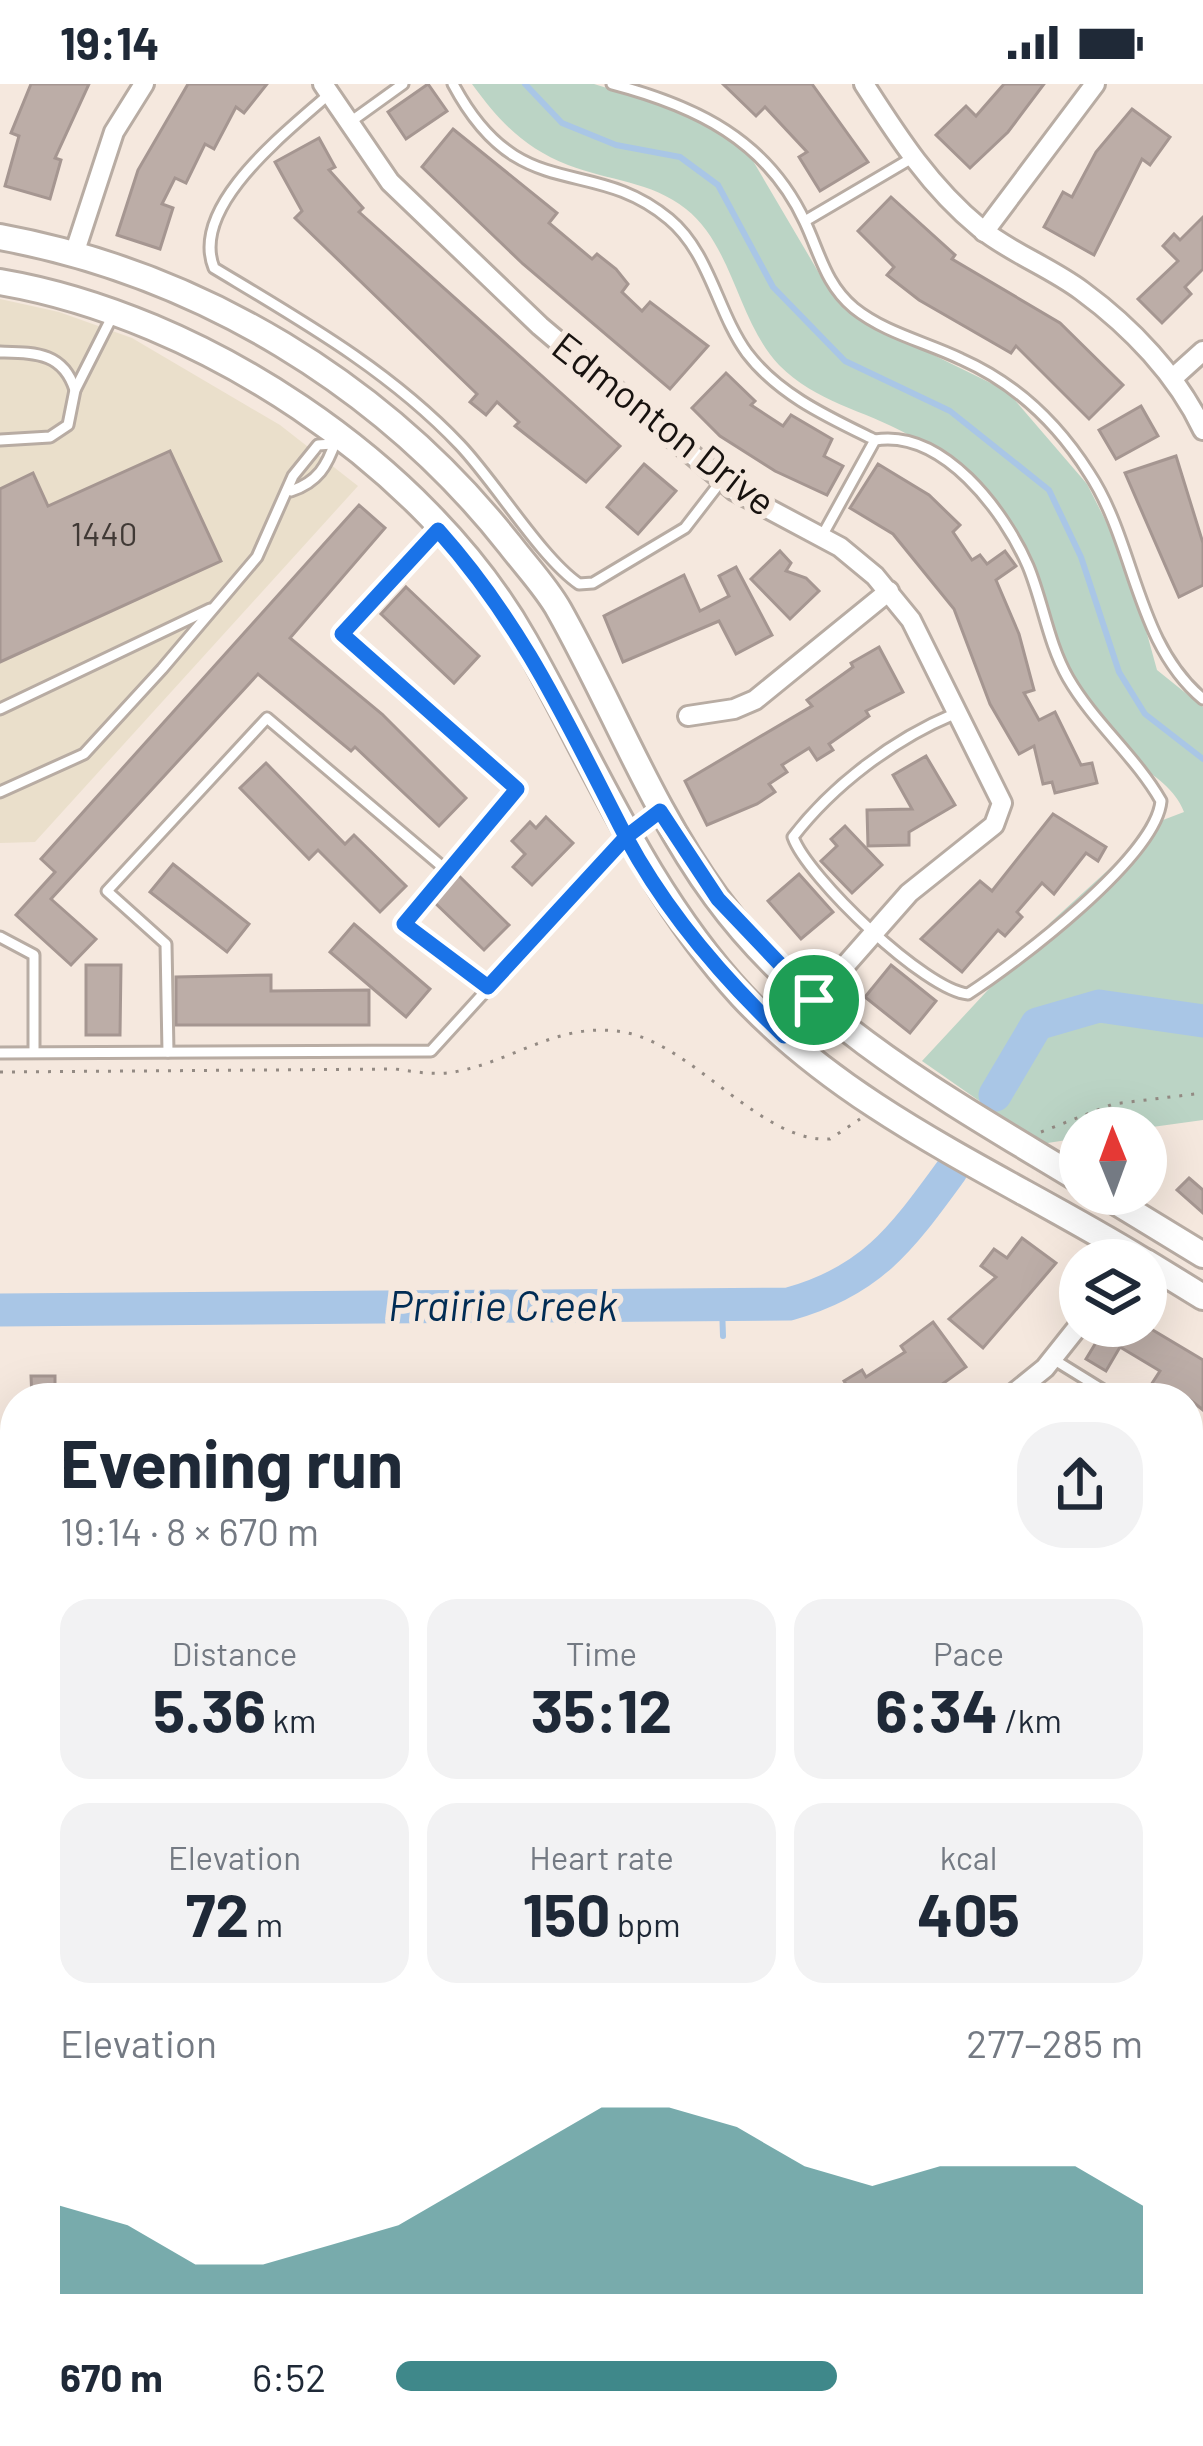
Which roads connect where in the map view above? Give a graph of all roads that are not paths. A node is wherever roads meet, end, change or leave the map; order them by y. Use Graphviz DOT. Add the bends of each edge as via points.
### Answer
graph roads {
  1 [pos="144,84"];
  2 [pos="403,84"];
  3 [pos="453,84"];
  4 [pos="613,84"];
  5 [pos="865,84"];
  6 [pos="1095,84"];
  7 [pos="327,88"];
  8 [pos="352,120"];
  9 [pos="912,158"];
  10 [pos="805,221"];
  11 [pos="984,232"];
  12 [pos="0,237"];
  13 [pos="75,251"];
  14 [pos="0,282"];
  15 [pos="113,314"];
  16 [pos="1203,351"];
  17 [pos="0,352"];
  18 [pos="1173,378"];
  19 [pos="75,390"];
  20 [pos="362,398"];
  21 [pos="1203,430"];
  22 [pos="0,440"];
  23 [pos="336,440"];
  24 [pos="874,440"];
  25 [pos="722,480"];
  26 [pos="291,491"];
  27 [pos="438,530"];
  28 [pos="822,536"];
  29 [pos="889,591"];
  30 [pos="215,607"];
  31 [pos="1203,699"];
  32 [pos="0,709"];
  33 [pos="954,714"];
  34 [pos="688,716"];
  35 [pos="0,792"];
  36 [pos="660,811"];
  37 [pos="626,837"];
  38 [pos="445,869"];
  39 [pos="873,930"];
  40 [pos="0,937"];
  41 [pos="488,987"];
  42 [pos="814,1000"];
  43 [pos="784,1036"];
  44 [pos="34,1052"];
  45 [pos="169,1052"];
  46 [pos="0,1053"];
  47 [pos="1059,1167"];
  48 [pos="1137,1215"];
  49 [pos="1145,1220"];
  50 [pos="1101,1239"];
  51 [pos="1139,1239"];
  52 [pos="1203,1255"];
  53 [pos="1167,1277"];
  54 [pos="1203,1297"];
  55 [pos="1062,1347"];
  56 [pos="1053,1359"];
  57 [pos="1025,1383"];
  58 [pos="1092,1383"];
  1 -- 13 [label="street" via="114,131"];
  2 -- 8 [label="lane"];
  3 -- 24 [label="lane" via="509,154 643,200 672,221 748,353 800,401"];
  4 -- 10 [label="lane" via="703,113 732,131"];
  5 -- 9 [label="street"];
  6 -- 11 [label="street"];
  7 -- 8 [label="street, Edmonton Drive"];
  7 -- 25 [label="lane" via="232,188 209,242 214,268 392,381 457,442 580,584 593,584 685,528"];
  8 -- 25 [label="street, Edmonton Drive" via="390,182 436,230"];
  9 -- 10 [label="lane"];
  9 -- 11 [label="street"];
  10 -- 31 [label="lane" via="826,276 857,311 965,360 1049,420 1107,505 1152,631"];
  11 -- 18 [label="street" via="1082,291"];
  12 -- 13 [label="street"];
  13 -- 20 [label="street" via="243,323"];
  14 -- 15 [label="street"];
  15 -- 19 [label="lane"];
  15 -- 23 [label="street" via="266,386"];
  16 -- 18 [label="street"];
  17 -- 19 [label="lane" via="48,355"];
  18 -- 21 [label="street"];
  19 -- 22 [label="lane" via="62,432"];
  20 -- 23 [label="street"];
  20 -- 36 [label="street" via="447,472 556,606"];
  23 -- 26 [label="lane" via="310,484"];
  23 -- 26 [label="lane" via="318,445"];
  23 -- 27 [label="street"];
  24 -- 28 [label="lane"];
  24 -- 39 [label="lane" via="890,437 945,460 1000,515 1027,564 1064,671 1162,806 1154,826 1070,919 968,994 951,992"];
  25 -- 28 [label="street, Edmonton Drive"];
  26 -- 30 [label="lane" via="257,557"];
  27 -- 37 [label="street" via="524,640"];
  27 -- 38 [label="lane" via="342,634 517,789"];
  28 -- 29 [label="street, Edmonton Drive"];
  29 -- 33 [label="street, Edmonton Drive"];
  29 -- 34 [label="street" via="755,700"];
  30 -- 32 [label="lane"];
  30 -- 35 [label="lane" via="84,754"];
  33 -- 39 [label="street, Edmonton Drive" via="997,789 998,815"];
  33 -- 39 [label="lane" via="898,743 793,837 802,857"];
  36 -- 37 [label="street"];
  36 -- 42 [label="street" via="718,899"];
  37 -- 41 [label="lane"];
  37 -- 43 [label="street" via="701,945"];
  38 -- 41 [label="lane" via="404,924"];
  38 -- 45 [label="lane" via="267,718 107,891 166,944"];
  39 -- 42 [label="street, Edmonton Drive"];
  40 -- 44 [label="lane" via="34,955"];
  41 -- 45 [label="lane" via="431,1051"];
  42 -- 43 [label="street, Edmonton Drive"];
  42 -- 47 [label="street" via="934,1091"];
  43 -- 50 [label="street" via="871,1103"];
  44 -- 45 [label="lane"];
  44 -- 46 [label="lane"];
  48 -- 49 [label="street"];
  49 -- 51 [label="street"];
  49 -- 52 [label="street"];
  53 -- 54 [label="street"];
  55 -- 56 [label="street"];
  56 -- 57 [label="street"];
  56 -- 58 [label="lane"];
}
